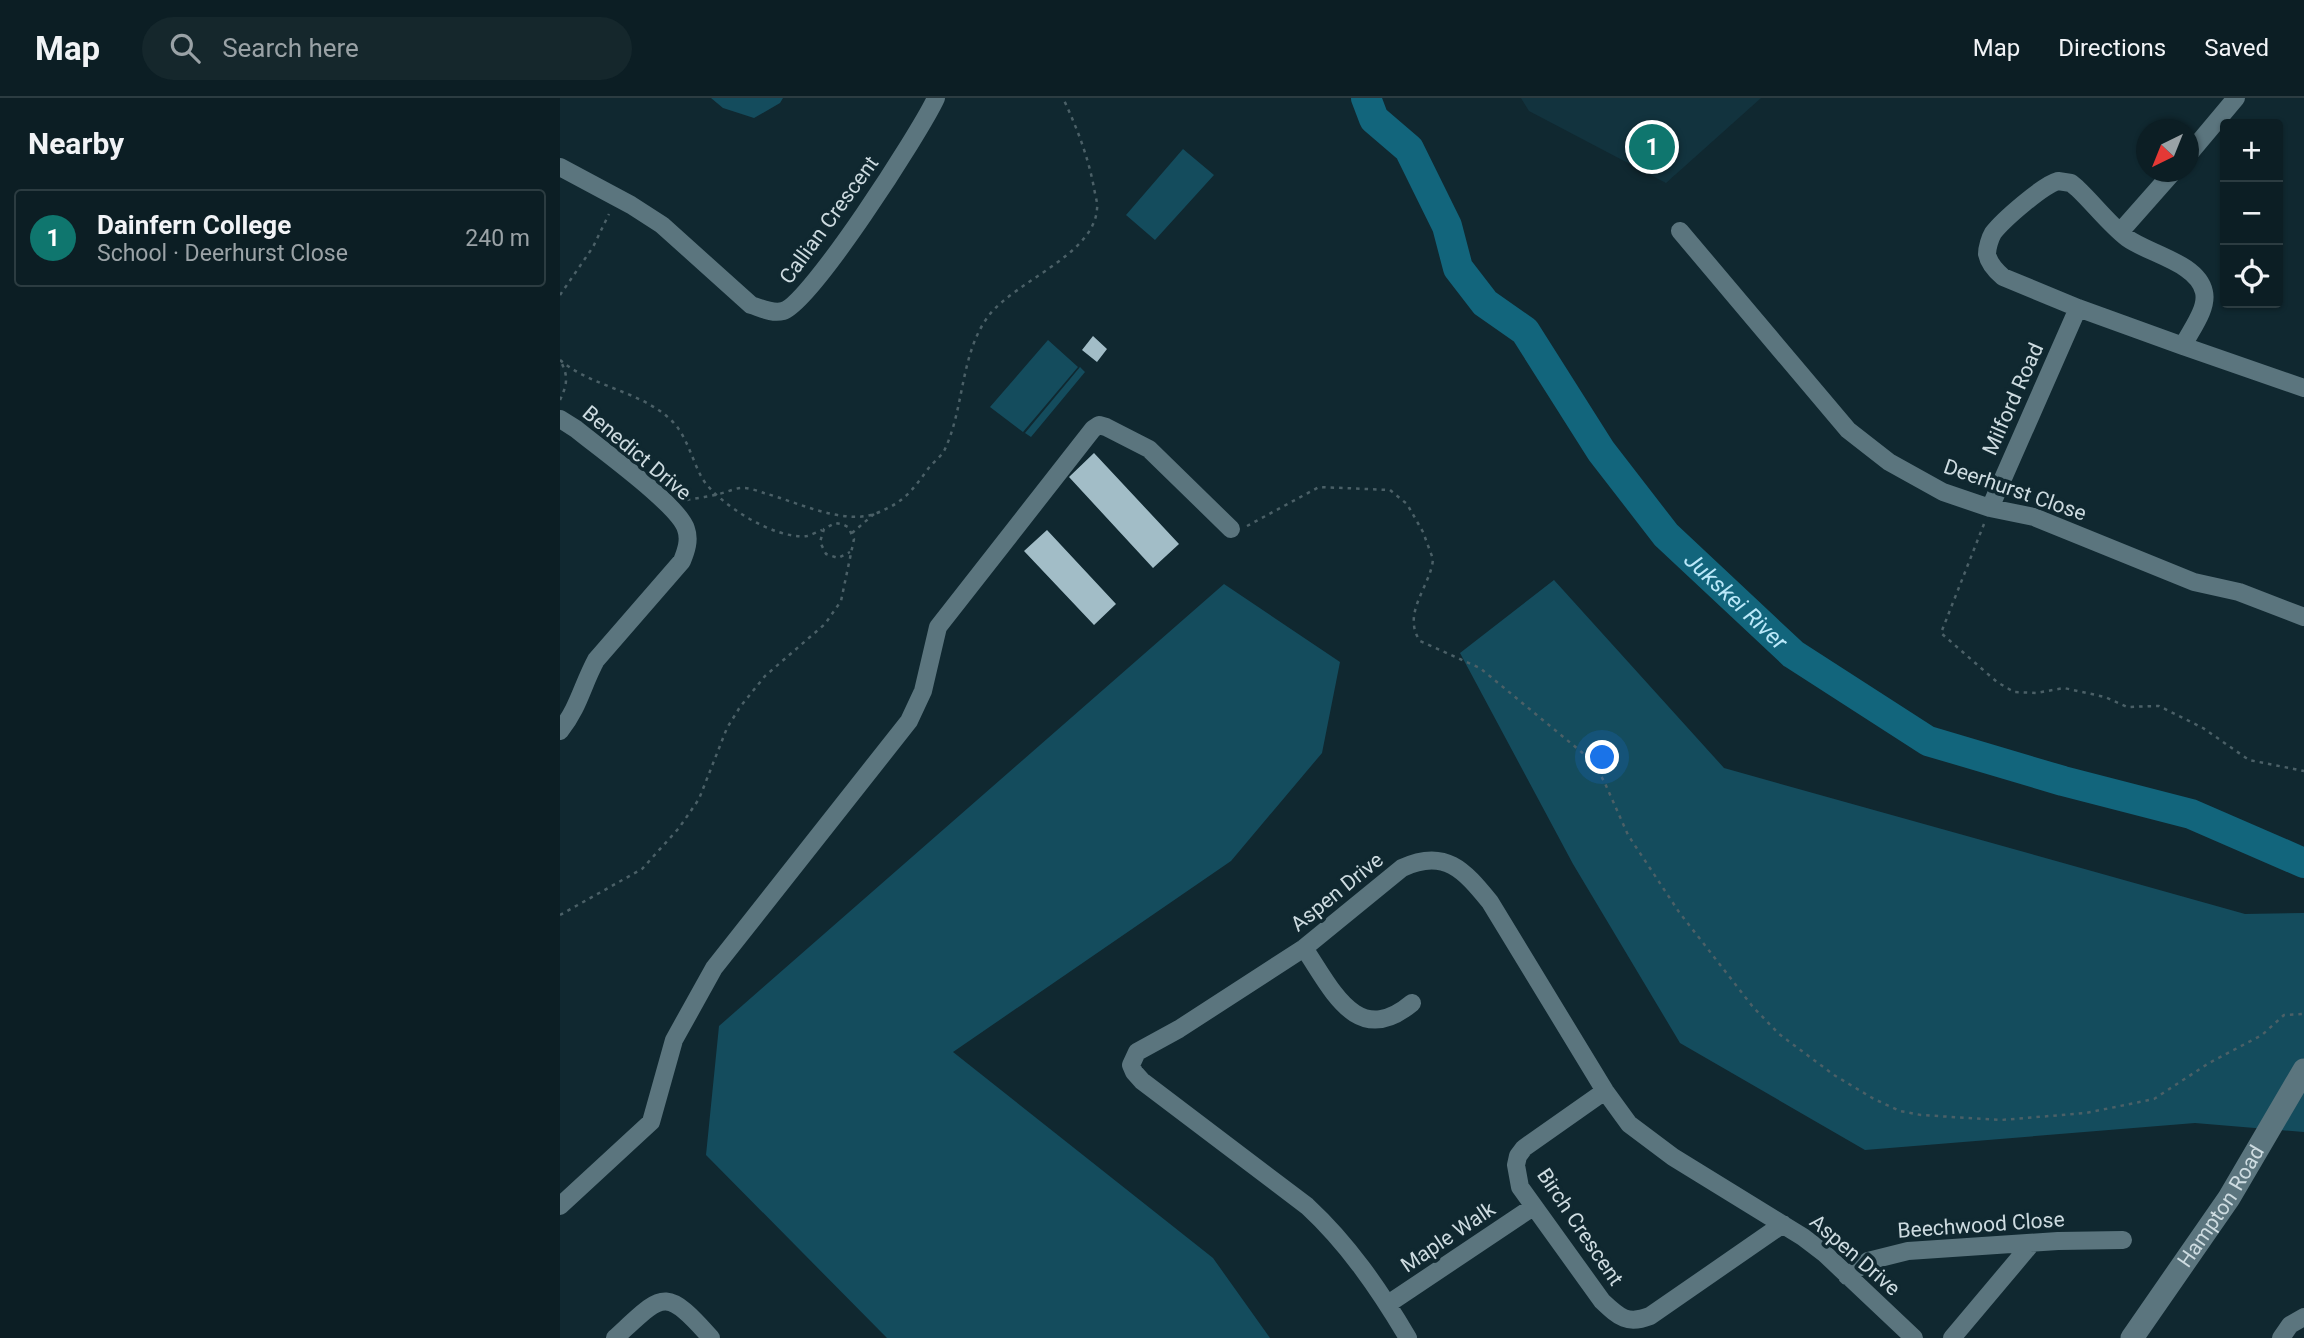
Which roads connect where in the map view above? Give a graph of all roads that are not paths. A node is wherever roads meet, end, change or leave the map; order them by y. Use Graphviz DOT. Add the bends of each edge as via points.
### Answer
graph roads {
  1 [pos="936,98"];
  2 [pos="2236,98"];
  3 [pos="2199,142"];
  4 [pos="560,167"];
  5 [pos="2164,182"];
  6 [pos="1680,231"];
  7 [pos="2120,232"];
  8 [pos="2078,308"];
  9 [pos="2183,346"];
  10 [pos="2304,388"];
  11 [pos="560,419"];
  12 [pos="1990,508"];
  13 [pos="1231,529"];
  14 [pos="2304,617"];
  15 [pos="560,731"];
  16 [pos="1304,948"];
  17 [pos="1412,1003"];
  18 [pos="2304,1070"];
  19 [pos="1605,1091"];
  20 [pos="560,1206"];
  21 [pos="1533,1207"];
  22 [pos="1783,1224"];
  23 [pos="2123,1240"];
  24 [pos="2032,1243"];
  25 [pos="1847,1276"];
  26 [pos="1388,1304"];
  27 [pos="2304,1317"];
  28 [pos="615,1338"];
  29 [pos="711,1338"];
  30 [pos="1408,1338"];
  31 [pos="1914,1338"];
  32 [pos="1952,1338"];
  33 [pos="2132,1338"];
  34 [pos="2281,1338"];
  1 -- 4 [label="street, Callian Crescent" via="875,198 809,287 785,311 751,304 662,225"];
  2 -- 3 [label="street"];
  5 -- 7 [label="street"];
  6 -- 12 [label="street, Deerhurst Close" via="1857,439 1928,484"];
  7 -- 8 [label="street" via="2071,183 2058,181 2039,191 1993,233 1987,255 1994,270"];
  7 -- 9 [label="street" via="2199,279 2205,301"];
  8 -- 9 [label="street"];
  8 -- 12 [label="street, Milford Road"];
  9 -- 10 [label="street"];
  11 -- 15 [label="street, Benedict Drive" via="666,503 687,530 682,562 596,660 575,711"];
  12 -- 14 [label="street, Deerhurst Close" via="2034,517 2194,582 2239,592"];
  13 -- 20 [label="street" via="1149,449 1106,427 1093,429 938,627 922,691 909,721 702,987 674,1040 652,1122"];
  16 -- 17 [label="street" via="1346,1007 1359,1016 1387,1020"];
  16 -- 19 [label="street, Aspen Drive" via="1402,868 1434,859 1449,863 1490,902"];
  16 -- 26 [label="street, Aspen Drive" via="1137,1052 1131,1065 1142,1082 1317,1215 1352,1252"];
  18 -- 33 [label="street, Hampton Road" via="2229,1198"];
  19 -- 21 [label="street, Birch Crescent" via="1518,1156 1517,1177"];
  19 -- 22 [label="street, Aspen Drive" via="1642,1136"];
  21 -- 22 [label="street, Birch Crescent" via="1602,1301 1624,1320 1637,1321 1675,1301"];
  21 -- 26 [label="street, Maple Walk"];
  22 -- 25 [label="street, Aspen Drive"];
  23 -- 24 [label="street, Beechwood Close"];
  24 -- 25 [label="street, Beechwood Close" via="1899,1252 1868,1261"];
  24 -- 32 [label="street"];
  25 -- 31 [label="street, Aspen Drive"];
  26 -- 30 [label="street, Aspen Drive"];
  27 -- 34 [label="street" via="2290,1325"];
  28 -- 29 [label="street" via="644,1311 666,1301 681,1307"];
}
